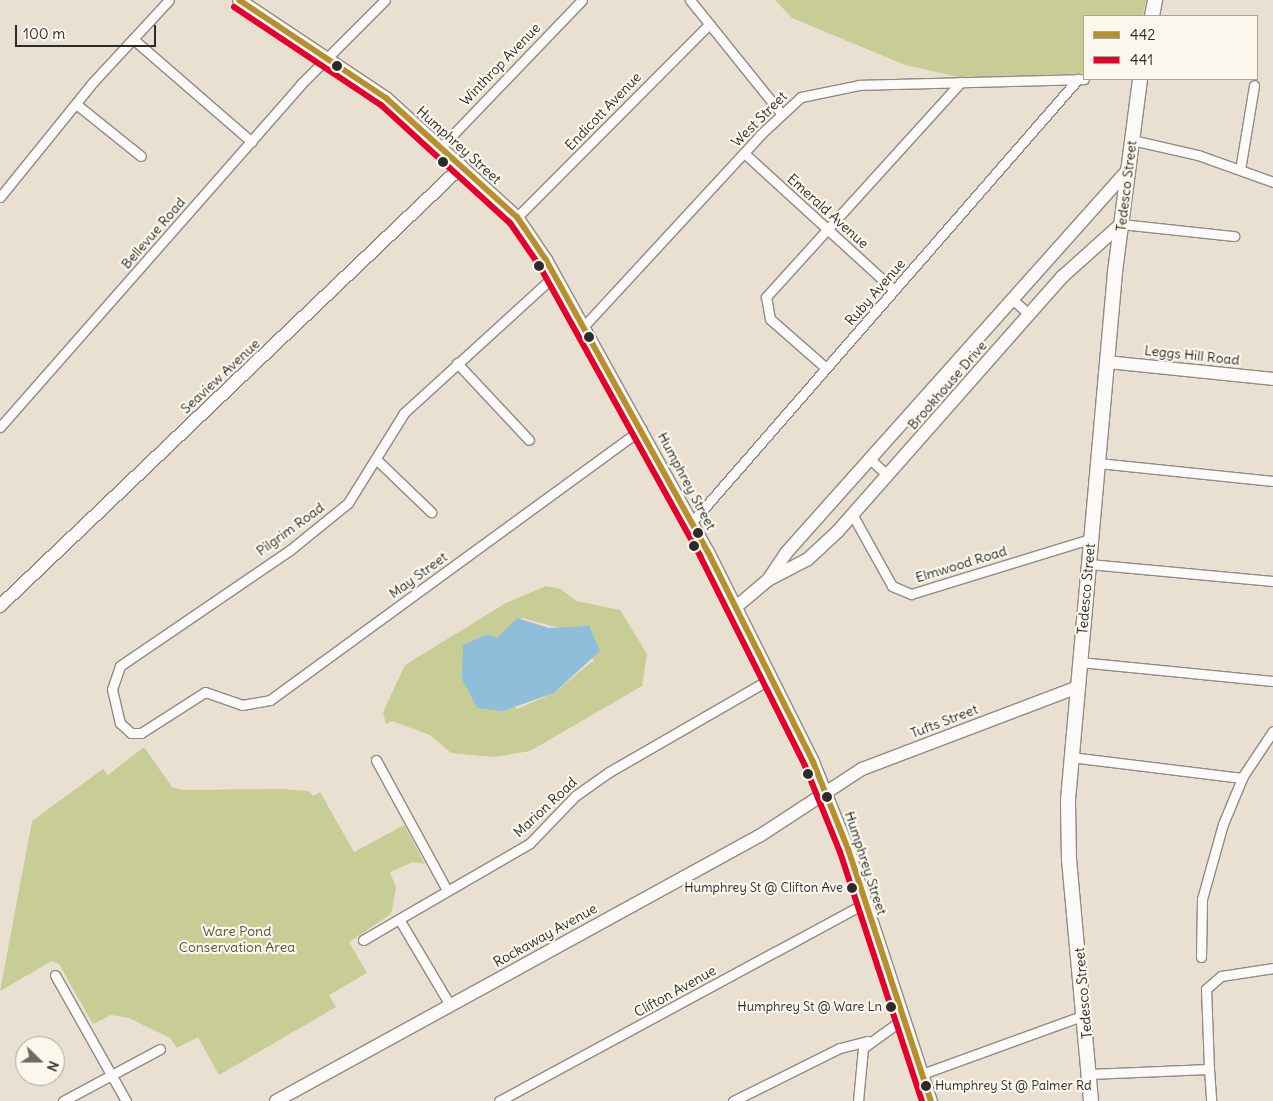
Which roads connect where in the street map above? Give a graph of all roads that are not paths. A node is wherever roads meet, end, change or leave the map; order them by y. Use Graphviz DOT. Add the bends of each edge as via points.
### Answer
graph roads {
  1 [pos="169,0"];
  2 [pos="239,0"];
  3 [pos="385,0"];
  4 [pos="582,0"];
  5 [pos="690,0"];
  6 [pos="1155,0"];
  7 [pos="1152,15"];
  8 [pos="709,24"];
  9 [pos="133,39"];
  10 [pos="328,57"];
  11 [pos="1081,79"];
  12 [pos="1140,80"];
  13 [pos="961,82"];
  14 [pos="1254,85"];
  15 [pos="76,104"];
  16 [pos="781,113"];
  17 [pos="1132,140"];
  18 [pos="252,142"];
  19 [pos="440,148"];
  20 [pos="744,153"];
  21 [pos="140,156"];
  22 [pos="460,167"];
  23 [pos="1128,170"];
  24 [pos="1240,170"];
  25 [pos="1273,182"];
  26 [pos="0,197"];
  27 [pos="517,217"];
  28 [pos="1121,224"];
  29 [pos="828,230"];
  30 [pos="1234,236"];
  31 [pos="555,275"];
  32 [pos="894,290"];
  33 [pos="1011,298"];
  34 [pos="1028,314"];
  35 [pos="584,326"];
  36 [pos="1107,362"];
  37 [pos="457,363"];
  38 [pos="826,368"];
  39 [pos="1273,379"];
  40 [pos="0,427"];
  41 [pos="642,429"];
  42 [pos="529,440"];
  43 [pos="870,459"];
  44 [pos="378,461"];
  45 [pos="1098,463"];
  46 [pos="887,475"];
  47 [pos="1273,481"];
  48 [pos="431,512"];
  49 [pos="852,514"];
  50 [pos="692,522"];
  51 [pos="1090,539"];
  52 [pos="1088,564"];
  53 [pos="768,580"];
  54 [pos="1273,581"];
  55 [pos="0,606"];
  56 [pos="736,606"];
  57 [pos="1079,662"];
  58 [pos="770,679"];
  59 [pos="1273,681"];
  60 [pos="1078,687"];
  61 [pos="200,694"];
  62 [pos="1273,731"];
  63 [pos="1071,756"];
  64 [pos="376,760"];
  65 [pos="1242,778"];
  66 [pos="828,794"];
  67 [pos="447,890"];
  68 [pos="863,904"];
  69 [pos="399,919"];
  70 [pos="363,940"];
  71 [pos="1200,957"];
  72 [pos="1273,968"];
  73 [pos="55,975"];
  74 [pos="450,1005"];
  75 [pos="1084,1015"];
  76 [pos="903,1019"];
  77 [pos="868,1041"];
  78 [pos="160,1049"];
  79 [pos="1209,1069"];
  80 [pos="111,1074"];
  81 [pos="922,1074"];
  82 [pos="1089,1074"];
  83 [pos="63,1101"];
  84 [pos="126,1101"];
  85 [pos="276,1101"];
  86 [pos="499,1101"];
  87 [pos="732,1101"];
  88 [pos="858,1101"];
  89 [pos="931,1101"];
  90 [pos="1091,1101"];
  91 [pos="1211,1101"];
  1 -- 9 [label="street"];
  2 -- 10 [label="main road, Humphrey Street"];
  3 -- 10 [label="street, Bellevue Road"];
  4 -- 19 [label="street, Winthrop Avenue"];
  5 -- 8 [label="street"];
  6 -- 7 [label="main road"];
  8 -- 16 [label="street"];
  8 -- 27 [label="street, Endicott Avenue"];
  9 -- 15 [label="street"];
  9 -- 18 [label="street"];
  10 -- 18 [label="street, Bellevue Road"];
  10 -- 19 [label="main road, Humphrey Street" via="386,98"];
  11 -- 13 [label="street, West Street"];
  11 -- 32 [label="street, Ruby Avenue"];
  12 -- 17 [label="main road, Tedesco Street"];
  13 -- 16 [label="street, West Street" via="823,89 801,97"];
  13 -- 29 [label="street"];
  14 -- 24 [label="street"];
  15 -- 21 [label="street"];
  15 -- 26 [label="street"];
  16 -- 20 [label="street, West Street"];
  17 -- 23 [label="main road, Tedesco Street"];
  17 -- 24 [label="street"];
  18 -- 40 [label="street, Bellevue Road"];
  19 -- 22 [label="main road, Humphrey Street"];
  20 -- 29 [label="street, Emerald Avenue"];
  20 -- 35 [label="street, West Street"];
  22 -- 27 [label="main road, Humphrey Street"];
  22 -- 55 [label="main road, Seaview Avenue"];
  23 -- 28 [label="main road, Tedesco Street"];
  23 -- 33 [label="main road, Brookhouse Drive"];
  24 -- 25 [label="street"];
  27 -- 31 [label="main road, Humphrey Street"];
  28 -- 30 [label="street"];
  28 -- 34 [label="main road, Brookhouse Drive"];
  28 -- 36 [label="main road, Tedesco Street"];
  29 -- 32 [label="street, Emerald Avenue"];
  29 -- 38 [label="street" via="775,286 765,305 770,319"];
  31 -- 35 [label="main road, Humphrey Street"];
  31 -- 37 [label="street, Pilgrim Road"];
  32 -- 38 [label="street, Ruby Avenue"];
  33 -- 34 [label="street"];
  33 -- 43 [label="main road, Brookhouse Drive"];
  34 -- 46 [label="main road, Brookhouse Drive"];
  35 -- 41 [label="main road, Humphrey Street"];
  36 -- 39 [label="main road, Leggs Hill Road"];
  36 -- 45 [label="main road, Tedesco Street"];
  37 -- 42 [label="street"];
  37 -- 44 [label="street, Pilgrim Road" via="392,427"];
  38 -- 50 [label="street, Ruby Avenue"];
  41 -- 50 [label="main road, Humphrey Street"];
  41 -- 61 [label="street, May Street" via="270,700 242,705"];
  43 -- 46 [label="street"];
  43 -- 53 [label="main road, Brookhouse Drive"];
  44 -- 48 [label="street"];
  44 -- 61 [label="street, Pilgrim Road" via="360,490 316,530 120,666 112,689 115,712 131,733 140,733"];
  45 -- 47 [label="street"];
  45 -- 51 [label="main road, Tedesco Street"];
  46 -- 49 [label="main road, Brookhouse Drive"];
  49 -- 51 [label="street, Elmwood Road" via="892,586 912,594"];
  49 -- 53 [label="main road, Brookhouse Drive" via="808,559"];
  50 -- 56 [label="main road, Humphrey Street"];
  51 -- 52 [label="main road, Tedesco Street"];
  52 -- 54 [label="street"];
  52 -- 57 [label="main road, Tedesco Street"];
  53 -- 56 [label="main road, Brookhouse Drive"];
  56 -- 58 [label="main road, Humphrey Street"];
  57 -- 59 [label="street"];
  57 -- 60 [label="main road, Tedesco Street"];
  58 -- 66 [label="main road, Humphrey Street"];
  58 -- 67 [label="street, Marion Road" via="609,772 575,796 530,843"];
  60 -- 63 [label="main road, Tedesco Street"];
  60 -- 66 [label="main road, Tufts Street" via="862,769"];
  62 -- 65 [label="street"];
  63 -- 65 [label="street"];
  63 -- 75 [label="main road, Tedesco Street" via="1069,860"];
  64 -- 67 [label="street"];
  65 -- 71 [label="street" via="1204,887"];
  66 -- 68 [label="main road, Humphrey Street"];
  66 -- 74 [label="main road, Rockaway Avenue" via="761,835"];
  67 -- 69 [label="street, Marion Road"];
  68 -- 76 [label="main road, Humphrey Street"];
  68 -- 86 [label="street, Clifton Avenue"];
  69 -- 70 [label="street, Marion Road"];
  69 -- 74 [label="street"];
  72 -- 79 [label="street" via="1221,976 1206,989"];
  73 -- 80 [label="street"];
  74 -- 85 [label="main road, Rockaway Avenue"];
  75 -- 81 [label="street"];
  75 -- 82 [label="main road, Tedesco Street"];
  76 -- 77 [label="street"];
  76 -- 81 [label="main road, Humphrey Street"];
  77 -- 87 [label="street" via="840,1048"];
  77 -- 88 [label="street" via="862,1050"];
  78 -- 80 [label="street"];
  79 -- 82 [label="street"];
  79 -- 91 [label="street"];
  80 -- 83 [label="street"];
  80 -- 84 [label="street"];
  81 -- 89 [label="main road, Humphrey Street"];
  82 -- 90 [label="main road, Tedesco Street"];
}
